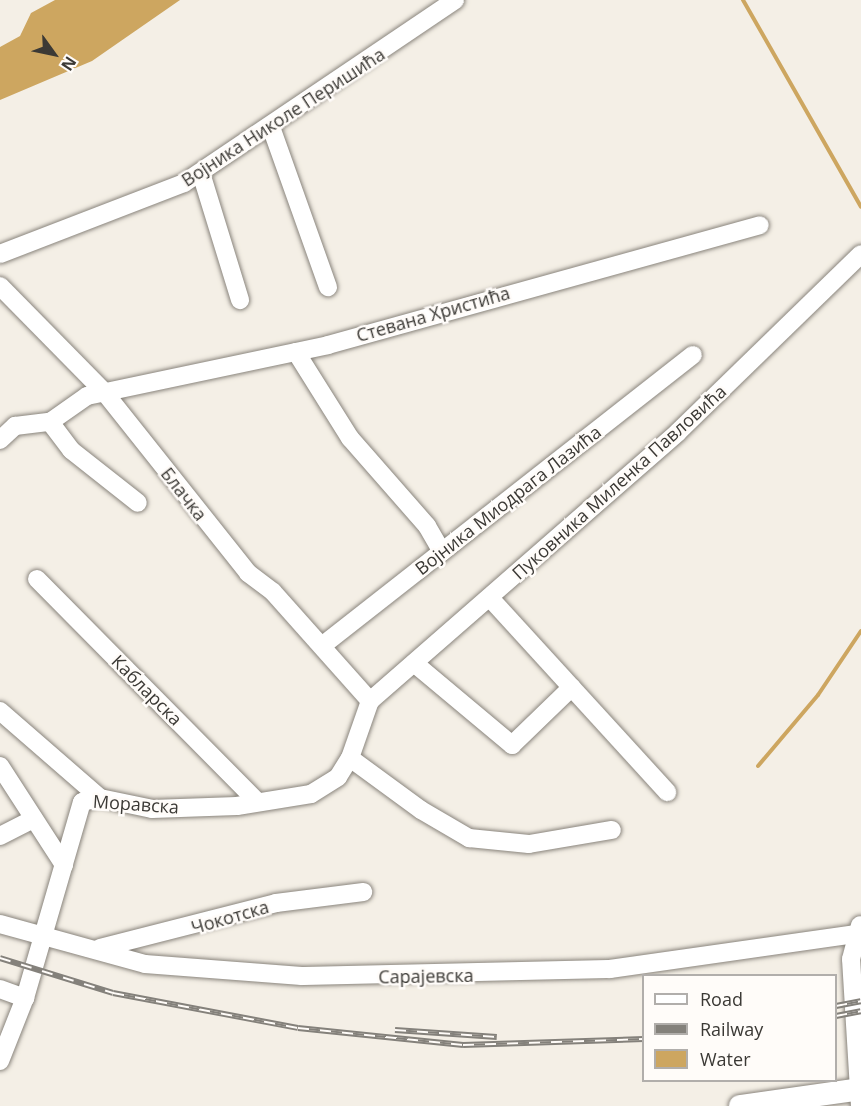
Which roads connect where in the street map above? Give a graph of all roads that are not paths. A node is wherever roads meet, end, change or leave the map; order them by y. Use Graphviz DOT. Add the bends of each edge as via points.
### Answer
graph roads {
  1 [pos="455,0"];
  2 [pos="271,127"];
  3 [pos="201,173"];
  4 [pos="760,225"];
  5 [pos="0,254"];
  6 [pos="861,254"];
  7 [pos="0,286"];
  8 [pos="328,287"];
  9 [pos="240,300"];
  10 [pos="296,352"];
  11 [pos="693,355"];
  12 [pos="105,393"];
  13 [pos="50,422"];
  14 [pos="0,440"];
  15 [pos="138,503"];
  16 [pos="442,552"];
  17 [pos="37,579"];
  18 [pos="490,598"];
  19 [pos="323,645"];
  20 [pos="414,663"];
  21 [pos="572,687"];
  22 [pos="370,701"];
  23 [pos="0,711"];
  24 [pos="350,758"];
  25 [pos="0,766"];
  26 [pos="667,792"];
  27 [pos="100,798"];
  28 [pos="257,801"];
  29 [pos="34,819"];
  30 [pos="612,830"];
  31 [pos="0,836"];
  32 [pos="63,865"];
  33 [pos="363,892"];
  34 [pos="0,924"];
  35 [pos="858,929"];
  36 [pos="40,937"];
  37 [pos="99,948"];
  38 [pos="0,989"];
  39 [pos="25,998"];
  40 [pos="0,1061"];
  41 [pos="860,1095"];
  42 [pos="740,1106"];
  1 -- 2 [label="street, Војника Николе Перишића"];
  2 -- 3 [label="street, Војника Николе Перишића"];
  2 -- 8 [label="street"];
  3 -- 5 [label="street, Војника Николе Перишића"];
  3 -- 9 [label="street"];
  4 -- 10 [label="street, Стевана Христића"];
  6 -- 18 [label="street, Пуковника Миленка Павловића" via="678,432"];
  7 -- 12 [label="street, Блачка"];
  10 -- 12 [label="street, Стевана Христића"];
  10 -- 16 [label="street" via="350,438 427,526"];
  11 -- 16 [label="street, Војника Миодрага Лазића"];
  12 -- 13 [label="street, Стевана Христића" via="87,396"];
  12 -- 19 [label="street, Блачка" via="248,573"];
  13 -- 14 [label="street" via="15,426"];
  13 -- 15 [label="street" via="71,450"];
  16 -- 19 [label="street, Војника Миодрага Лазића"];
  17 -- 28 [label="street, Кабларска"];
  18 -- 20 [label="street, Пуковника Миленка Павловића"];
  18 -- 21 [label="street"];
  19 -- 22 [label="street, Блачка"];
  20 -- 21 [label="street" via="512,745"];
  20 -- 22 [label="street, Пуковника Миленка Павловића"];
  21 -- 26 [label="street"];
  22 -- 24 [label="street, Моравска"];
  23 -- 27 [label="street"];
  24 -- 28 [label="street, Моравска" via="338,777 311,794"];
  24 -- 30 [label="street" via="469,838 529,844"];
  25 -- 29 [label="street"];
  27 -- 28 [label="street, Моравска" via="152,809"];
  27 -- 32 [label="street, Моравска" via="79,806"];
  29 -- 31 [label="street"];
  29 -- 32 [label="street"];
  32 -- 36 [label="street, Моравска"];
  33 -- 37 [label="street, Чокотска" via="276,903"];
  34 -- 36 [label="street, Сарајевска"];
  35 -- 37 [label="street, Сарајевска" via="610,969 417,977 189,971"];
  35 -- 41 [label="street" via="851,959"];
  36 -- 37 [label="street, Сарајевска"];
  36 -- 39 [label="street, Моравска"];
  38 -- 39 [label="street"];
  39 -- 40 [label="street, Моравска"];
  41 -- 42 [label="main road"];
}
